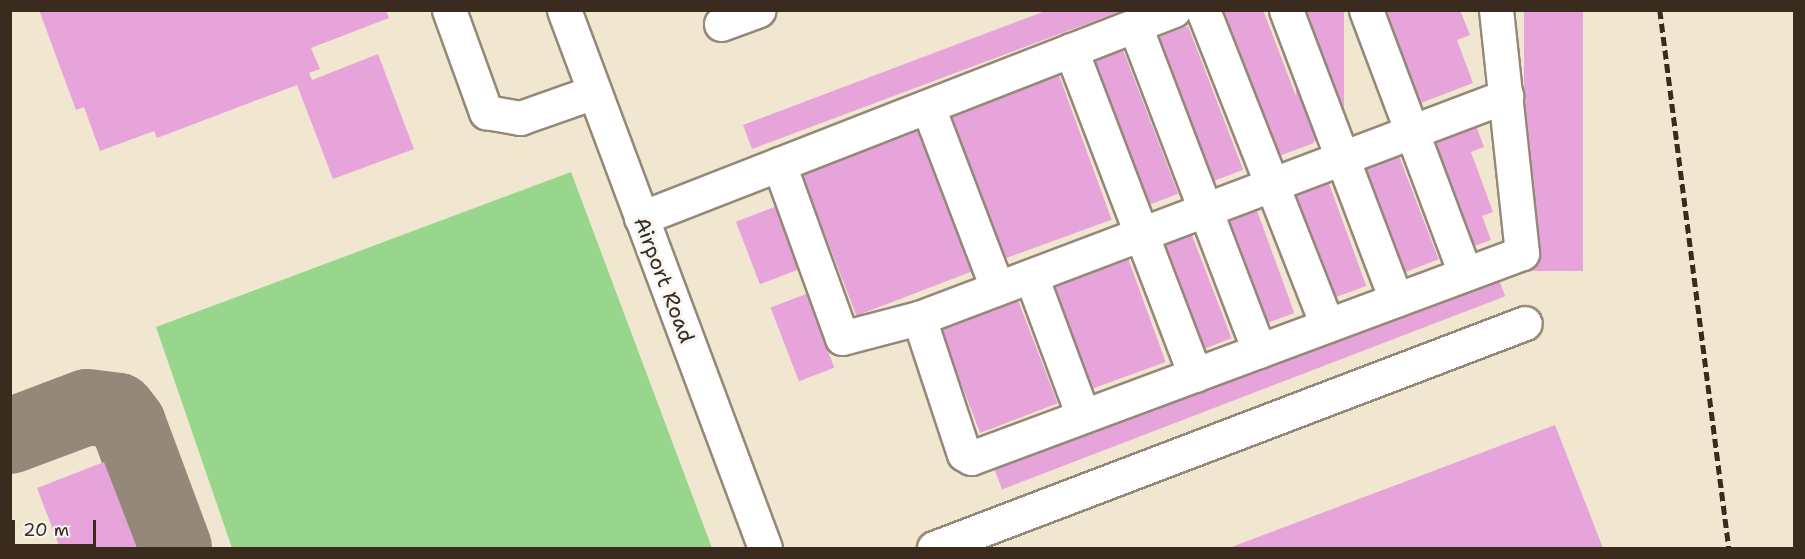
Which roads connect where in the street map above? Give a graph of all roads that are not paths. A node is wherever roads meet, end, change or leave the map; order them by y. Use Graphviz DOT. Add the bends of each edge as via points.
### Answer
graph roads {
  1 [pos="449,10"];
  2 [pos="564,10"];
  3 [pos="759,10"];
  4 [pos="1174,10"];
  5 [pos="1203,10"];
  6 [pos="1286,10"];
  7 [pos="1366,10"];
  8 [pos="1496,10"];
  9 [pos="720,24"];
  10 [pos="1135,26"];
  11 [pos="1071,50"];
  12 [pos="594,92"];
  13 [pos="1506,96"];
  14 [pos="928,106"];
  15 [pos="1412,132"];
  16 [pos="1342,158"];
  17 [pos="779,164"];
  18 [pos="1272,185"];
  19 [pos="1205,210"];
  20 [pos="641,218"];
  21 [pos="1141,235"];
  22 [pos="1465,274"];
  23 [pos="1030,276"];
  24 [pos="998,288"];
  25 [pos="1396,300"];
  26 [pos="919,318"];
  27 [pos="1525,323"];
  28 [pos="1327,325"];
  29 [pos="1259,351"];
  30 [pos="1195,375"];
  31 [pos="1083,416"];
  32 [pos="765,549"];
  33 [pos="934,549"];
  1 -- 12 [label="street" via="486,111 520,118"];
  2 -- 12 [label="street, Airport Road"];
  3 -- 9 [label="street"];
  4 -- 10 [label="street"];
  5 -- 18 [label="street"];
  6 -- 16 [label="street"];
  7 -- 15 [label="street"];
  8 -- 13 [label="street"];
  10 -- 11 [label="street"];
  10 -- 19 [label="street"];
  11 -- 14 [label="street"];
  11 -- 21 [label="street"];
  12 -- 20 [label="street, Airport Road"];
  13 -- 15 [label="street"];
  13 -- 22 [label="street" via="1522,253"];
  14 -- 17 [label="street"];
  14 -- 24 [label="street"];
  15 -- 16 [label="street"];
  15 -- 22 [label="street"];
  16 -- 18 [label="street"];
  16 -- 25 [label="street"];
  17 -- 20 [label="street"];
  17 -- 26 [label="street" via="842,338"];
  18 -- 19 [label="street"];
  18 -- 28 [label="street"];
  19 -- 21 [label="street"];
  19 -- 29 [label="street"];
  20 -- 32 [label="street, Airport Road"];
  21 -- 23 [label="street"];
  21 -- 30 [label="street"];
  22 -- 25 [label="street"];
  23 -- 24 [label="street"];
  23 -- 31 [label="street"];
  24 -- 26 [label="street"];
  25 -- 28 [label="street"];
  26 -- 31 [label="street" via="964,454 971,458"];
  27 -- 33 [label="street"];
  28 -- 29 [label="street"];
  29 -- 30 [label="street"];
  30 -- 31 [label="street"];
}
